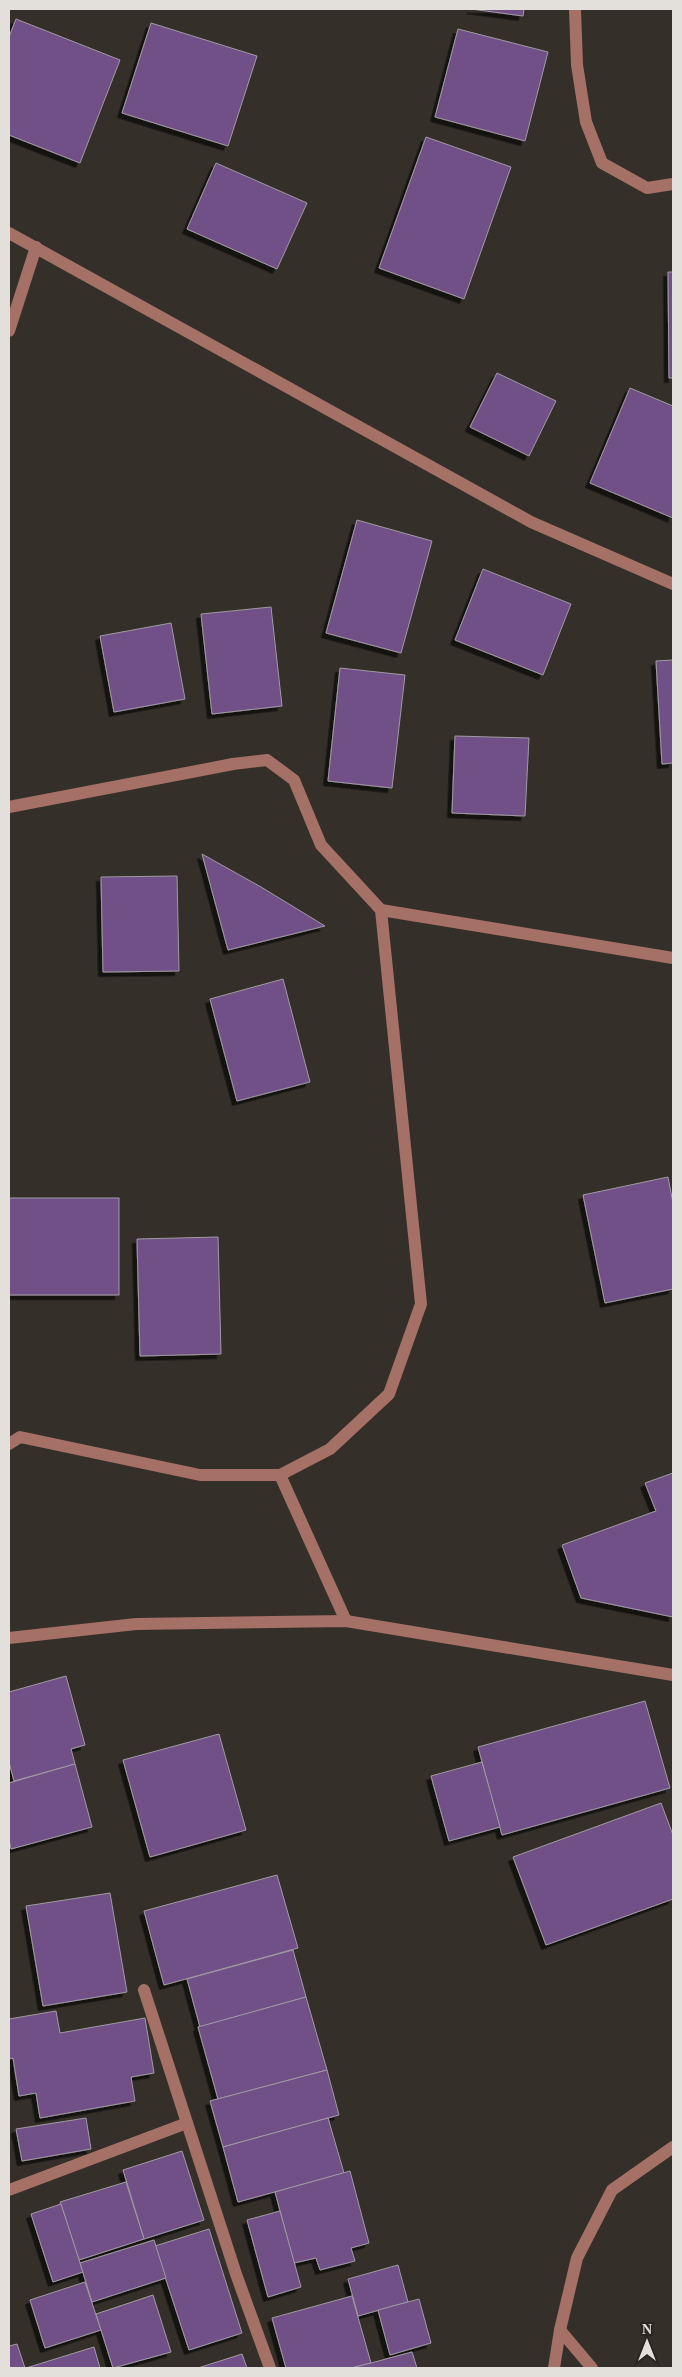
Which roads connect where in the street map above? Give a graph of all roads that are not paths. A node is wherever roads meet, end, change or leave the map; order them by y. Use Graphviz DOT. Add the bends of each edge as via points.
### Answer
graph roads {
  1 [pos="575,9"];
  2 [pos="673,184"];
  3 [pos="9,233"];
  4 [pos="36,247"];
  5 [pos="9,331"];
  6 [pos="673,584"];
  7 [pos="9,807"];
  8 [pos="381,910"];
  9 [pos="673,958"];
  10 [pos="12,1439"];
  11 [pos="280,1474"];
  12 [pos="346,1621"];
  13 [pos="9,1638"];
  14 [pos="673,1675"];
  15 [pos="144,1990"];
  16 [pos="187,2123"];
  17 [pos="673,2147"];
  18 [pos="9,2190"];
  19 [pos="560,2330"];
  20 [pos="270,2368"];
  21 [pos="554,2368"];
  22 [pos="592,2368"];
  1 -- 2 [label="street" via="577,65 586,122 602,163 648,188"];
  3 -- 4 [label="street"];
  4 -- 5 [label="street"];
  4 -- 6 [label="street" via="531,522"];
  7 -- 8 [label="street" via="266,760 294,780 321,844"];
  8 -- 9 [label="street"];
  8 -- 11 [label="street" via="421,1304 389,1394 330,1449"];
  10 -- 11 [label="street" via="200,1474"];
  11 -- 12 [label="street"];
  12 -- 13 [label="street" via="136,1624"];
  12 -- 14 [label="street"];
  15 -- 16 [label="street"];
  16 -- 18 [label="street"];
  16 -- 20 [label="street"];
  17 -- 19 [label="street" via="612,2190 577,2258"];
  19 -- 21 [label="street"];
  19 -- 22 [label="street"];
}
